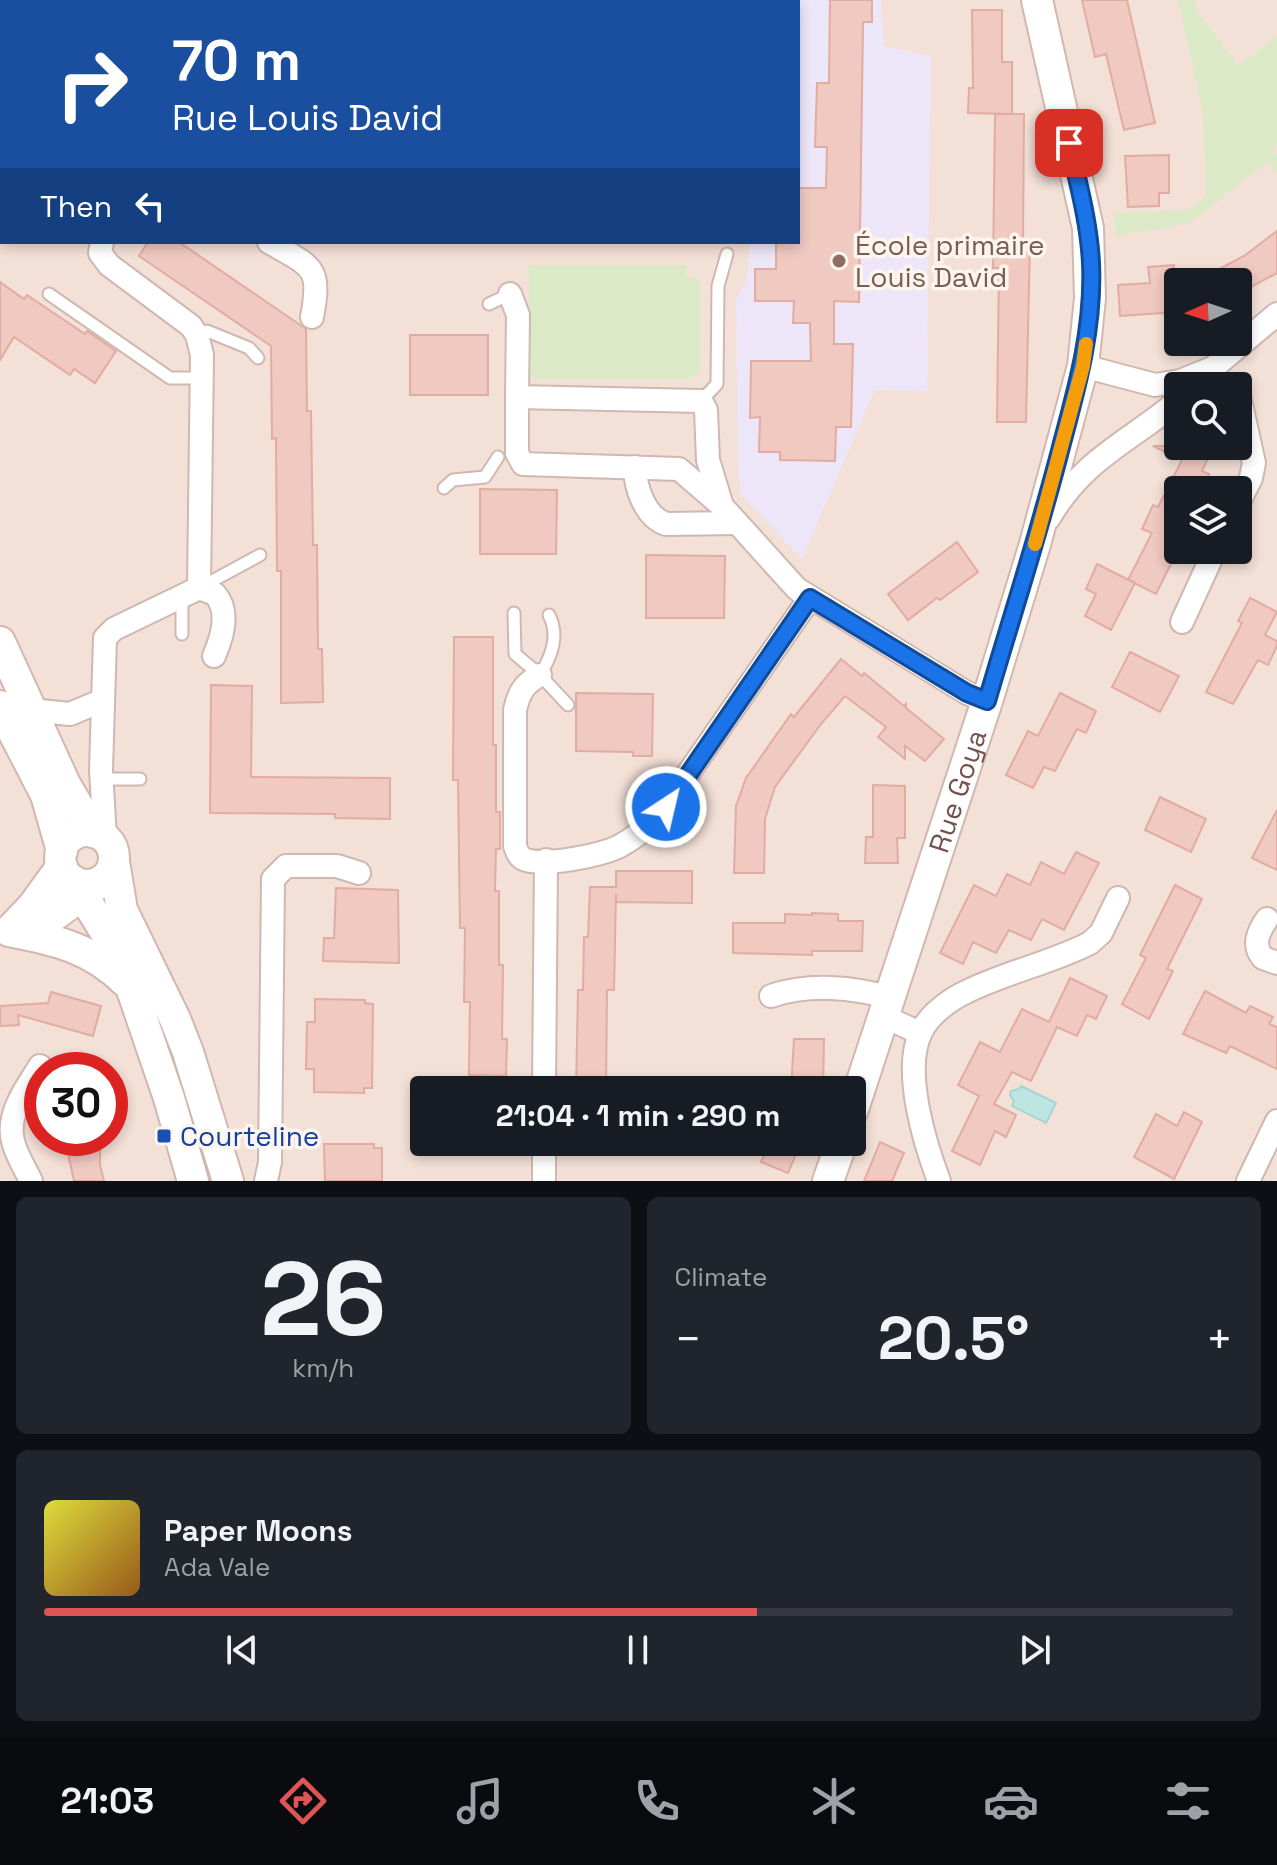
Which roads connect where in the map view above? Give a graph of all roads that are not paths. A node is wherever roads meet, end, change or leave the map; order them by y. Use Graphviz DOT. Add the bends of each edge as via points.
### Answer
graph roads {
  1 [pos="1037,0"];
  2 [pos="102,244"];
  3 [pos="272,244"];
  4 [pos="727,254"];
  5 [pos="49,294"];
  6 [pos="510,294"];
  7 [pos="489,304"];
  8 [pos="1277,314"];
  9 [pos="312,317"];
  10 [pos="197,335"];
  11 [pos="258,358"];
  12 [pos="1215,365"];
  13 [pos="1083,366"];
  14 [pos="1208,372"];
  15 [pos="1222,372"];
  16 [pos="1121,377"];
  17 [pos="202,378"];
  18 [pos="517,397"];
  19 [pos="701,401"];
  20 [pos="1164,411"];
  21 [pos="1116,447"];
  22 [pos="1061,448"];
  23 [pos="1252,454"];
  24 [pos="507,455"];
  25 [pos="692,459"];
  26 [pos="1092,463"];
  27 [pos="635,467"];
  28 [pos="1251,476"];
  29 [pos="444,488"];
  30 [pos="729,514"];
  31 [pos="1035,544"];
  32 [pos="260,555"];
  33 [pos="1209,564"];
  34 [pos="190,592"];
  35 [pos="810,598"];
  36 [pos="514,613"];
  37 [pos="549,615"];
  38 [pos="1182,622"];
  39 [pos="182,634"];
  40 [pos="0,642"];
  41 [pos="214,656"];
  42 [pos="540,675"];
  43 [pos="101,701"];
  44 [pos="987,701"];
  45 [pos="568,705"];
  46 [pos="0,706"];
  47 [pos="30,710"];
  48 [pos="101,775"];
  49 [pos="140,779"];
  50 [pos="85,856"];
  51 [pos="546,860"];
  52 [pos="355,866"];
  53 [pos="1118,898"];
  54 [pos="1267,919"];
  55 [pos="5,932"];
  56 [pos="1277,963"];
  57 [pos="131,987"];
  58 [pos="771,996"];
  59 [pos="888,1008"];
  60 [pos="920,1033"];
  61 [pos="544,1076"];
  62 [pos="864,1076"];
  63 [pos="24,1092"];
  64 [pos="1277,1121"];
  65 [pos="544,1156"];
  66 [pos="837,1156"];
  67 [pos="31,1181"];
  68 [pos="193,1181"];
  69 [pos="228,1181"];
  70 [pos="266,1181"];
  71 [pos="544,1181"];
  72 [pos="828,1181"];
  73 [pos="939,1181"];
  74 [pos="1248,1181"];
  1 -- 13 [label="street, Rue Goya" via="1088,228 1090,298"];
  2 -- 10 [label="street" via="103,260 184,319"];
  3 -- 9 [label="street" via="316,274"];
  4 -- 19 [label="lane" via="718,286 717,384"];
  5 -- 17 [label="lane" via="170,378"];
  6 -- 7 [label="lane"];
  6 -- 18 [label="street" via="518,315"];
  8 -- 12 [label="street"];
  10 -- 11 [label="lane" via="207,331 249,348"];
  10 -- 17 [label="street"];
  12 -- 14 [label="street"];
  12 -- 15 [label="street"];
  12 -- 16 [label="street" via="1169,384"];
  13 -- 16 [label="street"];
  13 -- 22 [label="street, Rue Goya"];
  16 -- 21 [label="street" via="1142,393 1145,406"];
  17 -- 34 [label="street"];
  18 -- 19 [label="street"];
  18 -- 24 [label="street"];
  19 -- 25 [label="street" via="706,410"];
  20 -- 21 [label="street"];
  21 -- 26 [label="street"];
  22 -- 26 [label="street" via="1073,462"];
  22 -- 31 [label="street, Rue Goya"];
  23 -- 28 [label="street"];
  24 -- 27 [label="street" via="528,465"];
  24 -- 29 [label="lane" via="485,477 453,480"];
  25 -- 27 [label="street"];
  25 -- 30 [label="street"];
  25 -- 30 [label="street" via="710,473"];
  26 -- 31 [label="street" via="1064,494"];
  27 -- 30 [label="street" via="649,512 661,522"];
  30 -- 35 [label="street"];
  31 -- 44 [label="street, Rue Goya"];
  32 -- 34 [label="lane"];
  33 -- 38 [label="street"];
  34 -- 39 [label="lane"];
  34 -- 41 [label="street" via="218,597 223,609"];
  34 -- 43 [label="street" via="108,633"];
  35 -- 44 [label="street"];
  35 -- 51 [label="street" via="658,817 614,849"];
  36 -- 42 [label="lane" via="515,654"];
  37 -- 42 [label="lane" via="553,653"];
  40 -- 47 [label="street"];
  42 -- 45 [label="lane"];
  42 -- 51 [label="street" via="526,683 515,710 515,846 526,860"];
  43 -- 47 [label="street" via="70,714"];
  43 -- 48 [label="street"];
  44 -- 59 [label="street, Rue Goya"];
  46 -- 50 [label="street"];
  47 -- 50 [label="street" via="65,784"];
  48 -- 49 [label="lane"];
  48 -- 50 [label="street"];
  48 -- 50 [label="street"];
  50 -- 55 [label="street" via="49,919"];
  50 -- 57 [label="street"];
  50 -- 69 [label="street" via="122,910 188,1052"];
  51 -- 61 [label="street"];
  52 -- 70 [label="street" via="275,864"];
  53 -- 60 [label="street" via="1101,933 1090,943 964,992"];
  54 -- 56 [label="street" via="1257,946 1263,958"];
  55 -- 57 [label="street" via="44,937 96,956"];
  57 -- 68 [label="street"];
  58 -- 59 [label="street" via="791,989 861,989"];
  59 -- 60 [label="street"];
  59 -- 62 [label="street, Rue Goya"];
  60 -- 73 [label="street" via="916,1088"];
  63 -- 67 [label="street" via="12,1129"];
  64 -- 74 [label="street"];
  65 -- 71 [label="street"];
  66 -- 72 [label="street"];
}
